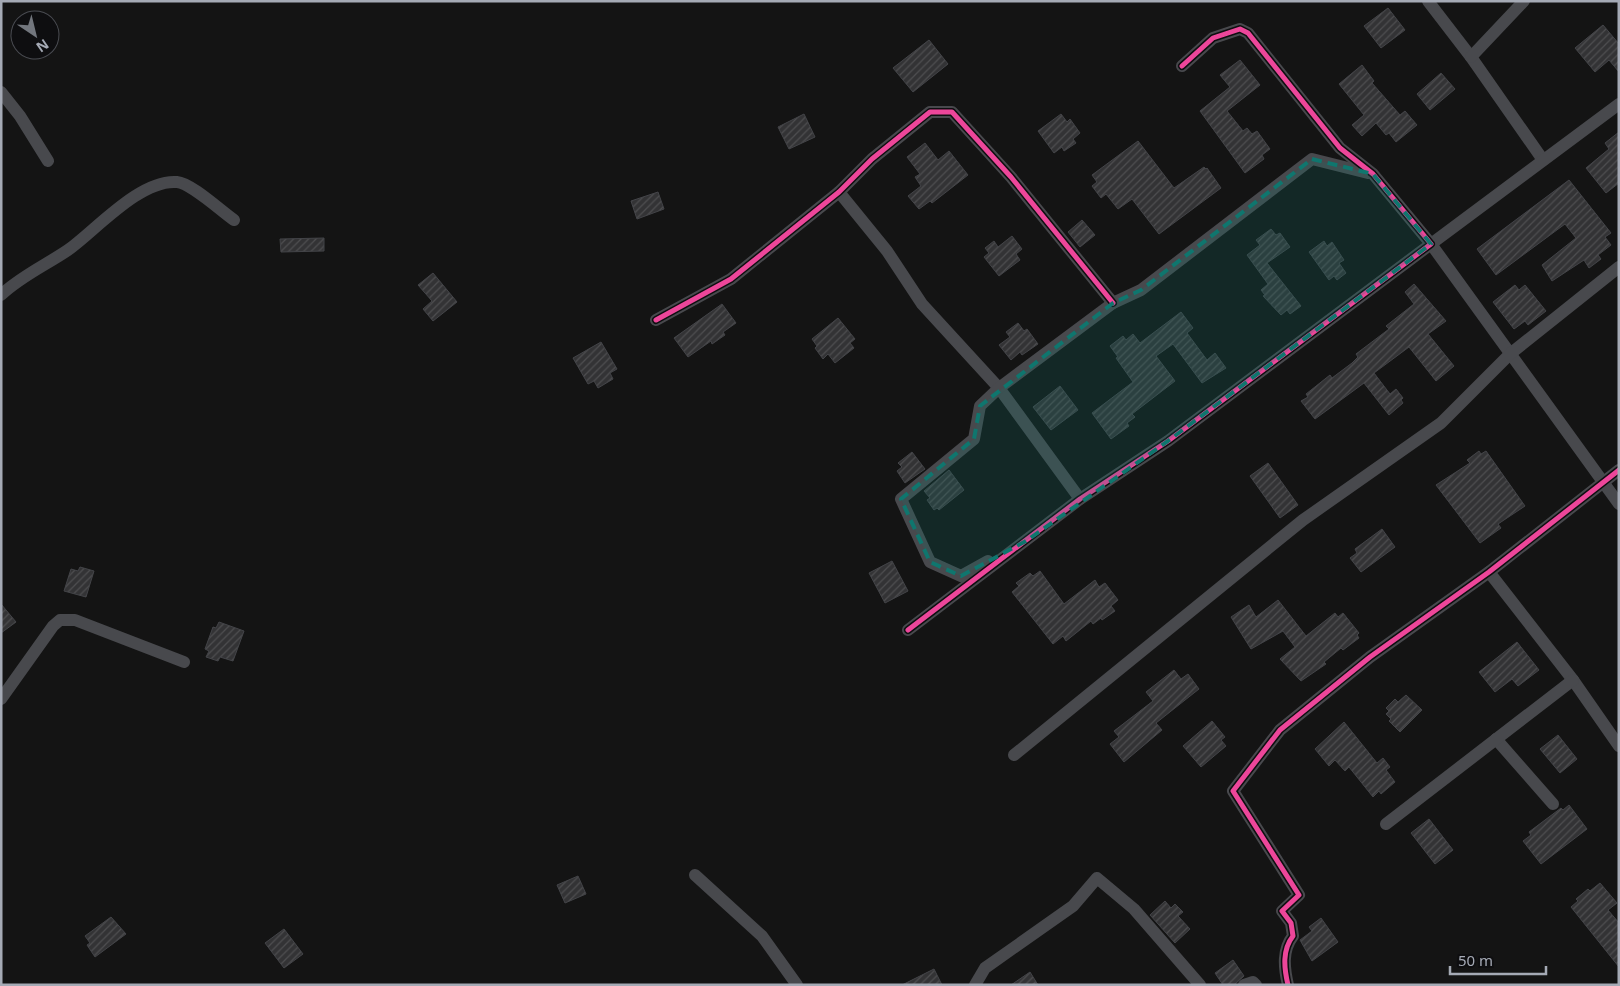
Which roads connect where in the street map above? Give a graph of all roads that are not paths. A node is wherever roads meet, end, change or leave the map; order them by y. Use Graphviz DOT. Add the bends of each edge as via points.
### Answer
graph roads {
  1 [pos="1428,1"];
  2 [pos="1524,1"];
  3 [pos="1471,57"];
  4 [pos="1182,66"];
  5 [pos="1,92"];
  6 [pos="1619,104"];
  7 [pos="1543,160"];
  8 [pos="48,161"];
  9 [pos="1373,174"];
  10 [pos="839,192"];
  11 [pos="234,220"];
  12 [pos="1431,244"];
  13 [pos="1619,267"];
  14 [pos="1,295"];
  15 [pos="1113,303"];
  16 [pos="656,320"];
  17 [pos="1510,354"];
  18 [pos="999,388"];
  19 [pos="1619,470"];
  20 [pos="1602,482"];
  21 [pos="1080,499"];
  22 [pos="1619,504"];
  23 [pos="1026,541"];
  24 [pos="1489,572"];
  25 [pos="908,630"];
  26 [pos="184,662"];
  27 [pos="1573,680"];
  28 [pos="1,699"];
  29 [pos="1496,739"];
  30 [pos="1619,746"];
  31 [pos="1014,755"];
  32 [pos="1553,804"];
  33 [pos="1386,824"];
  34 [pos="695,875"];
  35 [pos="797,985"];
  36 [pos="975,985"];
  37 [pos="1200,985"];
  38 [pos="1244,985"];
  39 [pos="1256,985"];
  40 [pos="1288,985"];
  1 -- 3 [label="street"];
  2 -- 3 [label="street"];
  3 -- 7 [label="street"];
  4 -- 9 [label="street" via="1212,38 1240,29 1248,33 1340,148"];
  5 -- 8 [label="street"];
  6 -- 7 [label="street"];
  7 -- 12 [label="street"];
  9 -- 12 [label="street"];
  9 -- 15 [label="street" via="1312,160 1141,290"];
  10 -- 15 [label="street" via="872,159 930,112 952,112 1011,177"];
  10 -- 16 [label="street" via="731,279"];
  10 -- 18 [label="street" via="887,251 922,304"];
  11 -- 14 [label="street" via="186,186 178,182 165,183 146,190 69,249 12,284"];
  12 -- 17 [label="street"];
  12 -- 21 [label="street" via="1168,441"];
  13 -- 17 [label="street"];
  15 -- 18 [label="street"];
  17 -- 20 [label="street"];
  17 -- 31 [label="street" via="1441,423 1304,520"];
  18 -- 21 [label="street"];
  18 -- 23 [label="street" via="980,406 974,439 901,499 930,562 961,576"];
  19 -- 20 [label="street"];
  20 -- 22 [label="street"];
  20 -- 24 [label="street"];
  21 -- 23 [label="street"];
  23 -- 25 [label="street"];
  24 -- 27 [label="street"];
  24 -- 40 [label="street" via="1370,657 1280,730 1233,792 1299,895 1282,911 1291,923 1293,936 1286,945"];
  26 -- 28 [label="street" via="75,620 60,620"];
  27 -- 29 [label="street"];
  27 -- 30 [label="street"];
  29 -- 32 [label="street"];
  29 -- 33 [label="street"];
  34 -- 35 [label="street" via="762,936"];
  36 -- 37 [label="street" via="985,968 1073,906 1097,878 1134,909"];
  38 -- 39 [label="street" via="1253,982"];
}
